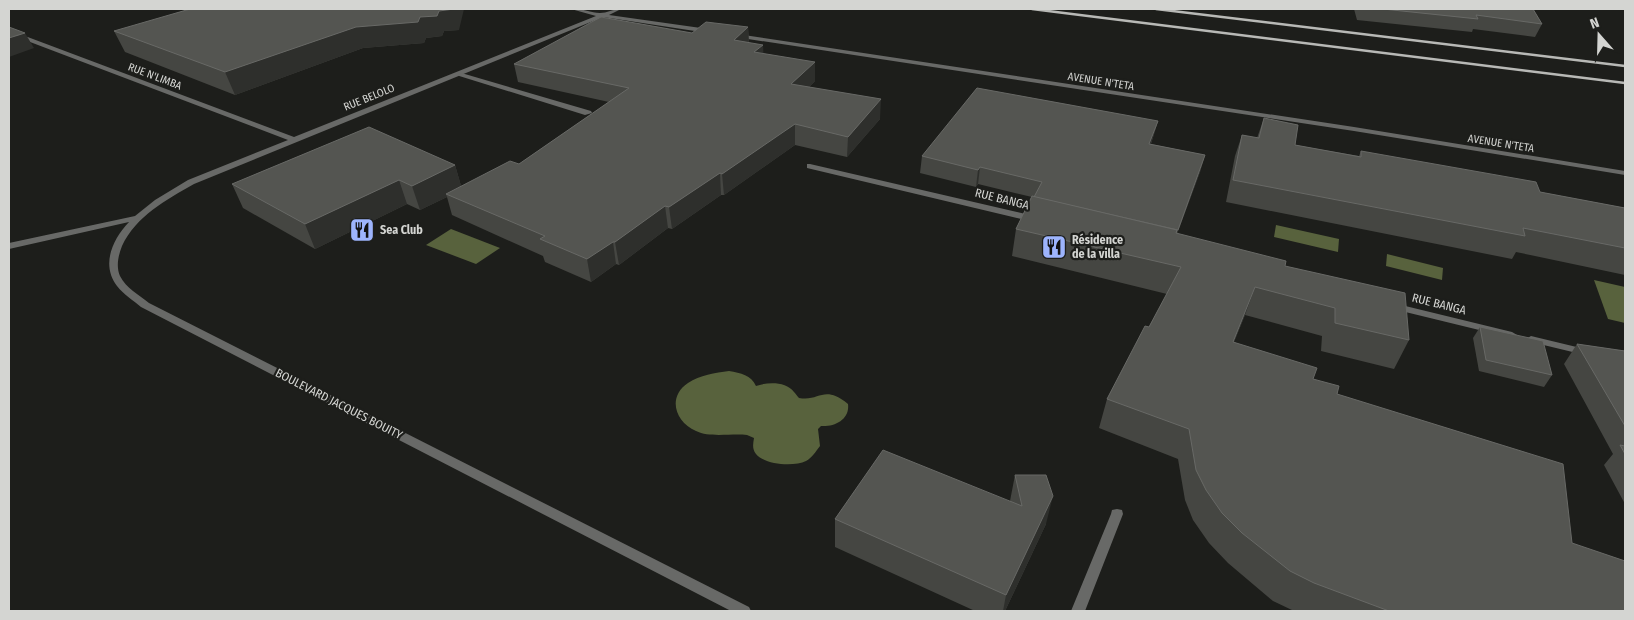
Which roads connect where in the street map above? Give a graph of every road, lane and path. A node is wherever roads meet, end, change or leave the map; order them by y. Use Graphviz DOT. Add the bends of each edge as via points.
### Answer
graph roads {
  1 [pos="574,9"];
  2 [pos="618,9"];
  3 [pos="600,15"];
  4 [pos="9,32"];
  5 [pos="718,33"];
  6 [pos="727,34"];
  7 [pos="458,74"];
  8 [pos="588,113"];
  9 [pos="294,140"];
  10 [pos="810,166"];
  11 [pos="1625,173"];
  12 [pos="136,218"];
  13 [pos="1043,222"];
  14 [pos="9,246"];
  15 [pos="1383,303"];
  16 [pos="1596,355"];
  17 [pos="1116,514"];
  18 [pos="744,611"];
  19 [pos="1078,611"];
  1 -- 3 [label="street"];
  2 -- 3 [label="street, RUE BELOLO"];
  3 -- 5 [label="street"];
  3 -- 7 [label="street, RUE BELOLO"];
  4 -- 9 [label="street, RUE N'LIMBA"];
  6 -- 11 [label="street, AVENUE N'TETA"];
  7 -- 8 [label="street"];
  7 -- 9 [label="street, RUE BELOLO"];
  9 -- 12 [label="street, RUE BELOLO" via="191,182"];
  10 -- 13 [label="street, RUE BANGA"];
  12 -- 14 [label="street"];
  12 -- 18 [label="street, BOULEVARD JACQUES BOUITY" via="119,240 111,263 118,282 145,305"];
  15 -- 16 [label="street, RUE BANGA"];
  17 -- 19 [label="street"];
}
